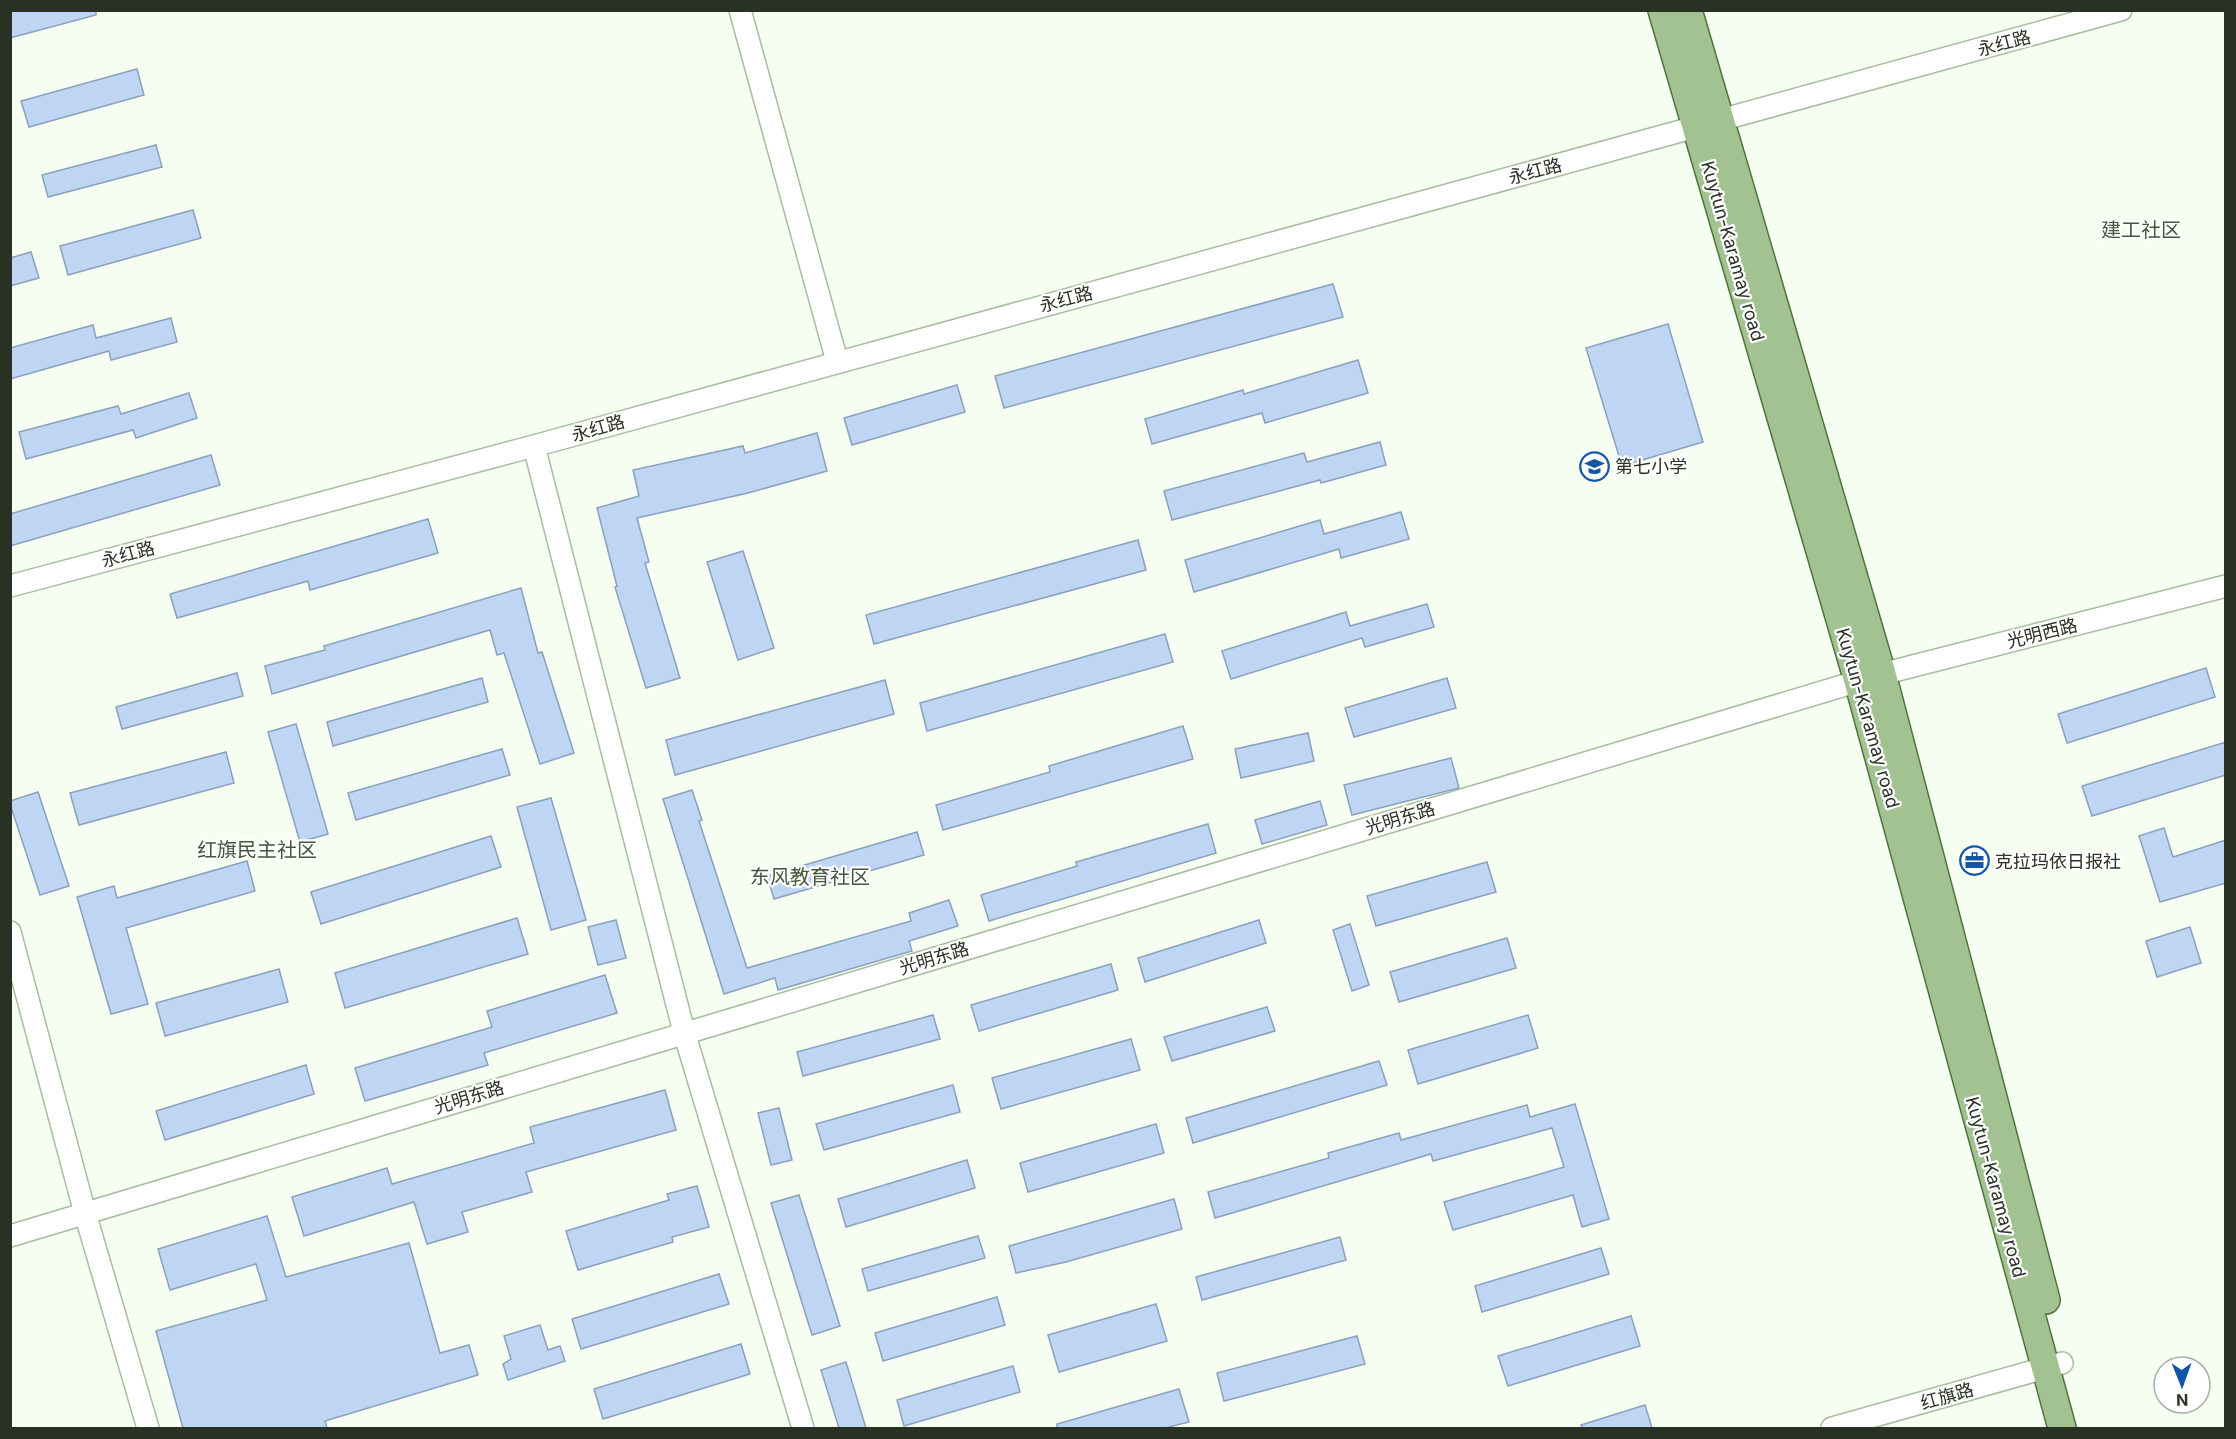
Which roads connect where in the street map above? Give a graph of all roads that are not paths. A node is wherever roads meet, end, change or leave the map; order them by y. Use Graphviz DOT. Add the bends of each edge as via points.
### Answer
graph roads {
  1 [pos="740,10"];
  2 [pos="1662,10"];
  3 [pos="1689,10"];
  4 [pos="2121,10"];
  5 [pos="1709,124"];
  6 [pos="837,362"];
  7 [pos="534,446"];
  8 [pos="10,586"];
  9 [pos="2226,586"];
  10 [pos="1870,677"];
  11 [pos="10,932"];
  12 [pos="684,1032"];
  13 [pos="85,1213"];
  14 [pos="10,1236"];
  15 [pos="2054,1365"];
  16 [pos="148,1428"];
  17 [pos="803,1428"];
  18 [pos="1832,1428"];
  19 [pos="2062,1428"];
  20 [pos="2080,1428"];
  1 -- 6 [label="street"];
  2 -- 5 [label="main road, Kuytun-Karamay road"];
  3 -- 5 [label="main road, Kuytun-Karamay road"];
  4 -- 5 [label="street, 永红路"];
  5 -- 6 [label="street, 永红路"];
  5 -- 10 [label="main road, Kuytun-Karamay road"];
  6 -- 7 [label="street, 永红路"];
  7 -- 8 [label="street, 永红路"];
  7 -- 12 [label="street"];
  9 -- 10 [label="street, 光明西路"];
  10 -- 12 [label="street, 光明东路"];
  10 -- 15 [label="main road, Kuytun-Karamay road"];
  11 -- 13 [label="street"];
  12 -- 13 [label="street, 光明东路"];
  12 -- 17 [label="street"];
  13 -- 14 [label="street, 光明东路"];
  13 -- 16 [label="street"];
  15 -- 18 [label="street, 红旗路"];
  15 -- 19 [label="main road, Kuytun-Karamay road"];
  15 -- 20 [label="main road, Kuytun-Karamay road"];
}
